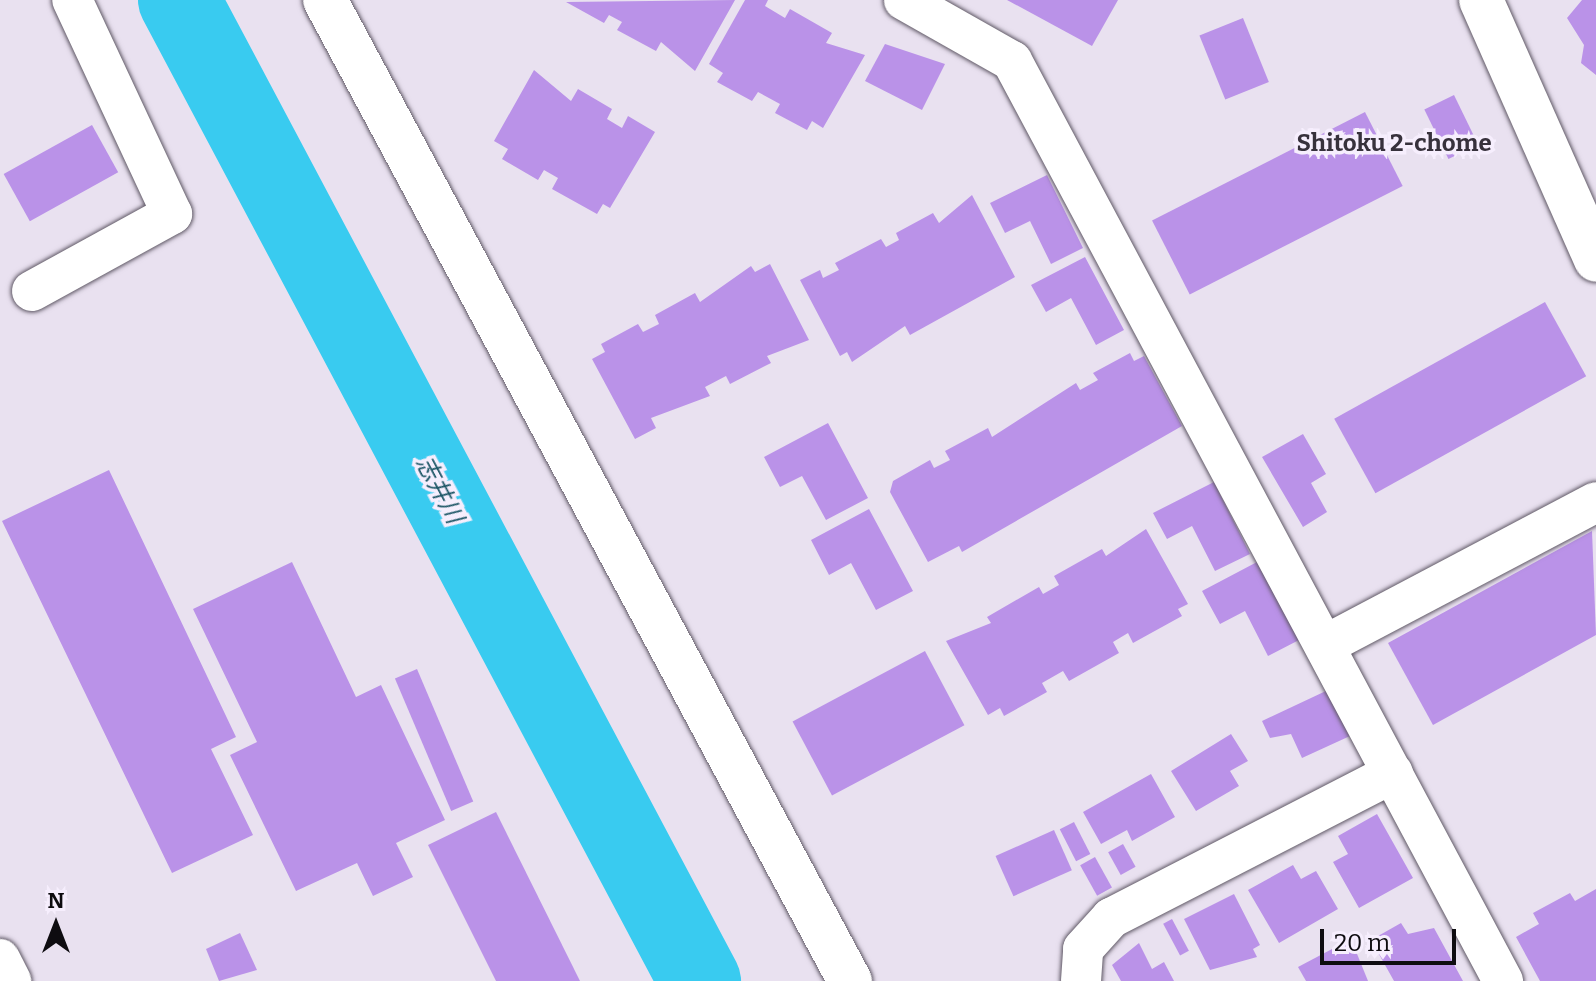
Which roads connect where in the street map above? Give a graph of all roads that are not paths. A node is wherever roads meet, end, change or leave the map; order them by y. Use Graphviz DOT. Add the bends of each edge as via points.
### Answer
graph roads {
  1 [pos="72,0"];
  2 [pos="325,0"];
  3 [pos="904,0"];
  4 [pos="1481,0"];
  5 [pos="1596,260"];
  6 [pos="32,291"];
  7 [pos="1596,502"];
  8 [pos="1325,645"];
  9 [pos="1393,773"];
  10 [pos="0,959"];
  11 [pos="11,981"];
  12 [pos="850,981"];
  13 [pos="1081,981"];
  14 [pos="1503,981"];
  1 -- 6 [label="street" via="172,214"];
  2 -- 12 [label="street"];
  3 -- 8 [label="street" via="1012,61"];
  4 -- 5 [label="street"];
  7 -- 8 [label="street"];
  8 -- 9 [label="street"];
  9 -- 13 [label="street" via="1111,918 1083,949"];
  9 -- 14 [label="street"];
  10 -- 11 [label="street"];
}
